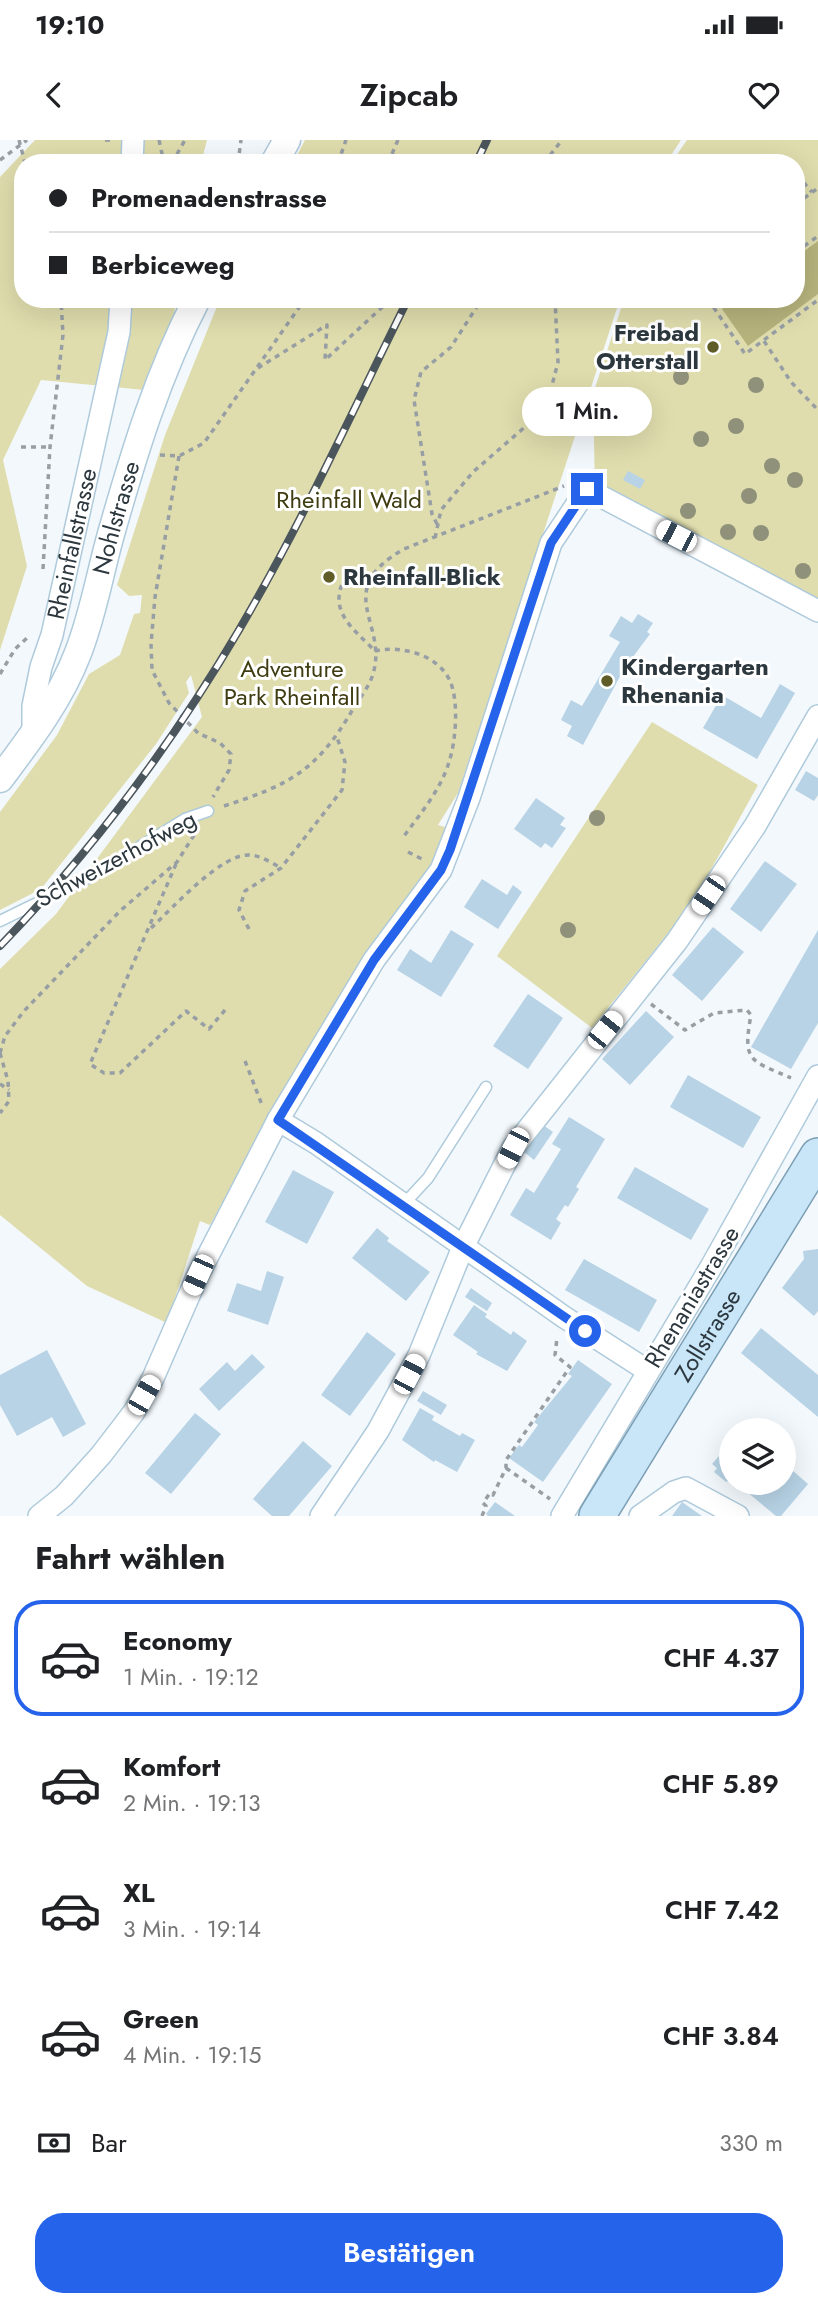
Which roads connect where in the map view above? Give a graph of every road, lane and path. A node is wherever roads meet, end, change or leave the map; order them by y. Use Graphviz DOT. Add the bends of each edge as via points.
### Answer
graph roads {
  1 [pos="19,140"];
  2 [pos="27,140"];
  3 [pos="104,140"];
  4 [pos="111,140"];
  5 [pos="562,140"];
  6 [pos="20,147"];
  7 [pos="22,154"];
  8 [pos="551,154"];
  9 [pos="0,160"];
  10 [pos="805,184"];
  11 [pos="818,188"];
  12 [pos="812,192"];
  13 [pos="805,197"];
  14 [pos="818,300"];
  15 [pos="62,308"];
  16 [pos="120,308"];
  17 [pos="192,308"];
  18 [pos="299,308"];
  19 [pos="381,308"];
  20 [pos="475,308"];
  21 [pos="555,308"];
  22 [pos="714,308"];
  23 [pos="764,341"];
  24 [pos="256,370"];
  25 [pos="818,410"];
  26 [pos="21,447"];
  27 [pos="50,447"];
  28 [pos="134,453"];
  29 [pos="179,456"];
  30 [pos="587,489"];
  31 [pos="438,525"];
  32 [pos="435,538"];
  33 [pos="43,571"];
  34 [pos="346,576"];
  35 [pos="818,611"];
  36 [pos="30,635"];
  37 [pos="375,651"];
  38 [pos="0,674"];
  39 [pos="818,716"];
  40 [pos="33,737"];
  41 [pos="337,737"];
  42 [pos="0,779"];
  43 [pos="208,811"];
  44 [pos="404,836"];
  45 [pos="177,862"];
  46 [pos="281,867"];
  47 [pos="0,921"];
  48 [pos="149,929"];
  49 [pos="249,929"];
  50 [pos="635,992"];
  51 [pos="225,1010"];
  52 [pos="0,1053"];
  53 [pos="245,1061"];
  54 [pos="815,1082"];
  55 [pos="0,1084"];
  56 [pos="486,1087"];
  57 [pos="9,1090"];
  58 [pos="0,1113"];
  59 [pos="278,1120"];
  60 [pos="815,1167"];
  61 [pos="403,1205"];
  62 [pos="463,1247"];
  63 [pos="564,1317"];
  64 [pos="649,1371"];
  65 [pos="506,1468"];
  66 [pos="588,1513"];
  67 [pos="39,1516"];
  68 [pos="321,1516"];
  69 [pos="482,1516"];
  70 [pos="640,1516"];
  71 [pos="738,1516"];
  1 -- 6 [label="path"];
  2 -- 6 [label="path"];
  3 -- 4 [label="path"];
  5 -- 8 [label="path"];
  6 -- 7 [label="path"];
  6 -- 9 [label="path"];
  10 -- 12 [label="path"];
  11 -- 12 [label="path"];
  12 -- 13 [label="path"];
  14 -- 23 [label="path"];
  15 -- 27 [label="path" via="64,335"];
  16 -- 40 [label="street, Rheinfallstrasse" via="119,332 33,706"];
  17 -- 28 [label="street, Nohlstrasse" via="172,349"];
  18 -- 24 [label="path"];
  19 -- 24 [label="path" via="325,360 327,324"];
  20 -- 31 [label="path" via="451,347 421,372 414,400 432,513"];
  21 -- 31 [label="path" via="558,362 551,393 526,426 473,472 441,510"];
  22 -- 23 [label="path" via="745,354"];
  23 -- 25 [label="path" via="791,382"];
  24 -- 29 [label="path" via="204,443"];
  26 -- 27 [label="path"];
  27 -- 33 [label="path"];
  28 -- 29 [label="path"];
  28 -- 40 [label="street, Nohlstrasse" via="79,652"];
  29 -- 43 [label="path" via="155,597 152,670 169,703 198,733 231,754 229,770 214,791"];
  30 -- 32 [label="path, Schweizerhofweg" via="567,485"];
  30 -- 35 [label="street"];
  30 -- 59 [label="street" via="551,543 441,870 374,960"];
  31 -- 32 [label="path"];
  32 -- 37 [label="path, Schweizerhofweg" via="381,562 369,580 365,607"];
  34 -- 37 [label="path" via="338,589 337,605 352,629"];
  36 -- 38 [label="path"];
  37 -- 41 [label="path, Schweizerhofweg" via="373,676"];
  37 -- 44 [label="path" via="391,647 410,650 435,664 450,681 454,702 449,762 433,796"];
  39 -- 50 [label="street" via="755,826 677,940"];
  40 -- 42 [label="street"];
  41 -- 43 [label="path, Schweizerhofweg" via="298,777"];
  41 -- 46 [label="path" via="345,762 342,790"];
  43 -- 45 [label="path"];
  43 -- 47 [label="lane, Schweizerhofweg" via="185,819 92,876"];
  45 -- 48 [label="path"];
  45 -- 52 [label="path" via="65,965 5,1036"];
  46 -- 48 [label="path" via="252,855 237,856"];
  46 -- 49 [label="path" via="245,891 239,909"];
  48 -- 51 [label="path" via="90,1064 104,1073 120,1073 186,1011 209,1029"];
  50 -- 54 [label="path" via="685,1030 714,1013 747,1010 751,1015 746,1050 753,1061"];
  50 -- 62 [label="street" via="513,1148"];
  52 -- 57 [label="path"];
  53 -- 59 [label="path" via="264,1111"];
  54 -- 64 [label="street, Rhenaniastrasse"];
  55 -- 57 [label="path"];
  56 -- 61 [label="lane" via="428,1178"];
  57 -- 58 [label="path" via="9,1101"];
  59 -- 61 [label="street"];
  59 -- 67 [label="street" via="134,1412 82,1475"];
  60 -- 66 [label="main road, Zollstrasse"];
  61 -- 62 [label="street"];
  62 -- 63 [label="street"];
  62 -- 68 [label="street" via="419,1355 378,1431"];
  63 -- 64 [label="street"];
  63 -- 65 [label="path" via="555,1355 570,1367 506,1460"];
  64 -- 66 [label="street, Rhenaniastrasse"];
  65 -- 66 [label="path"];
  65 -- 69 [label="path" via="493,1495 483,1503"];
  70 -- 71 [label="street" via="686,1488"];
}
